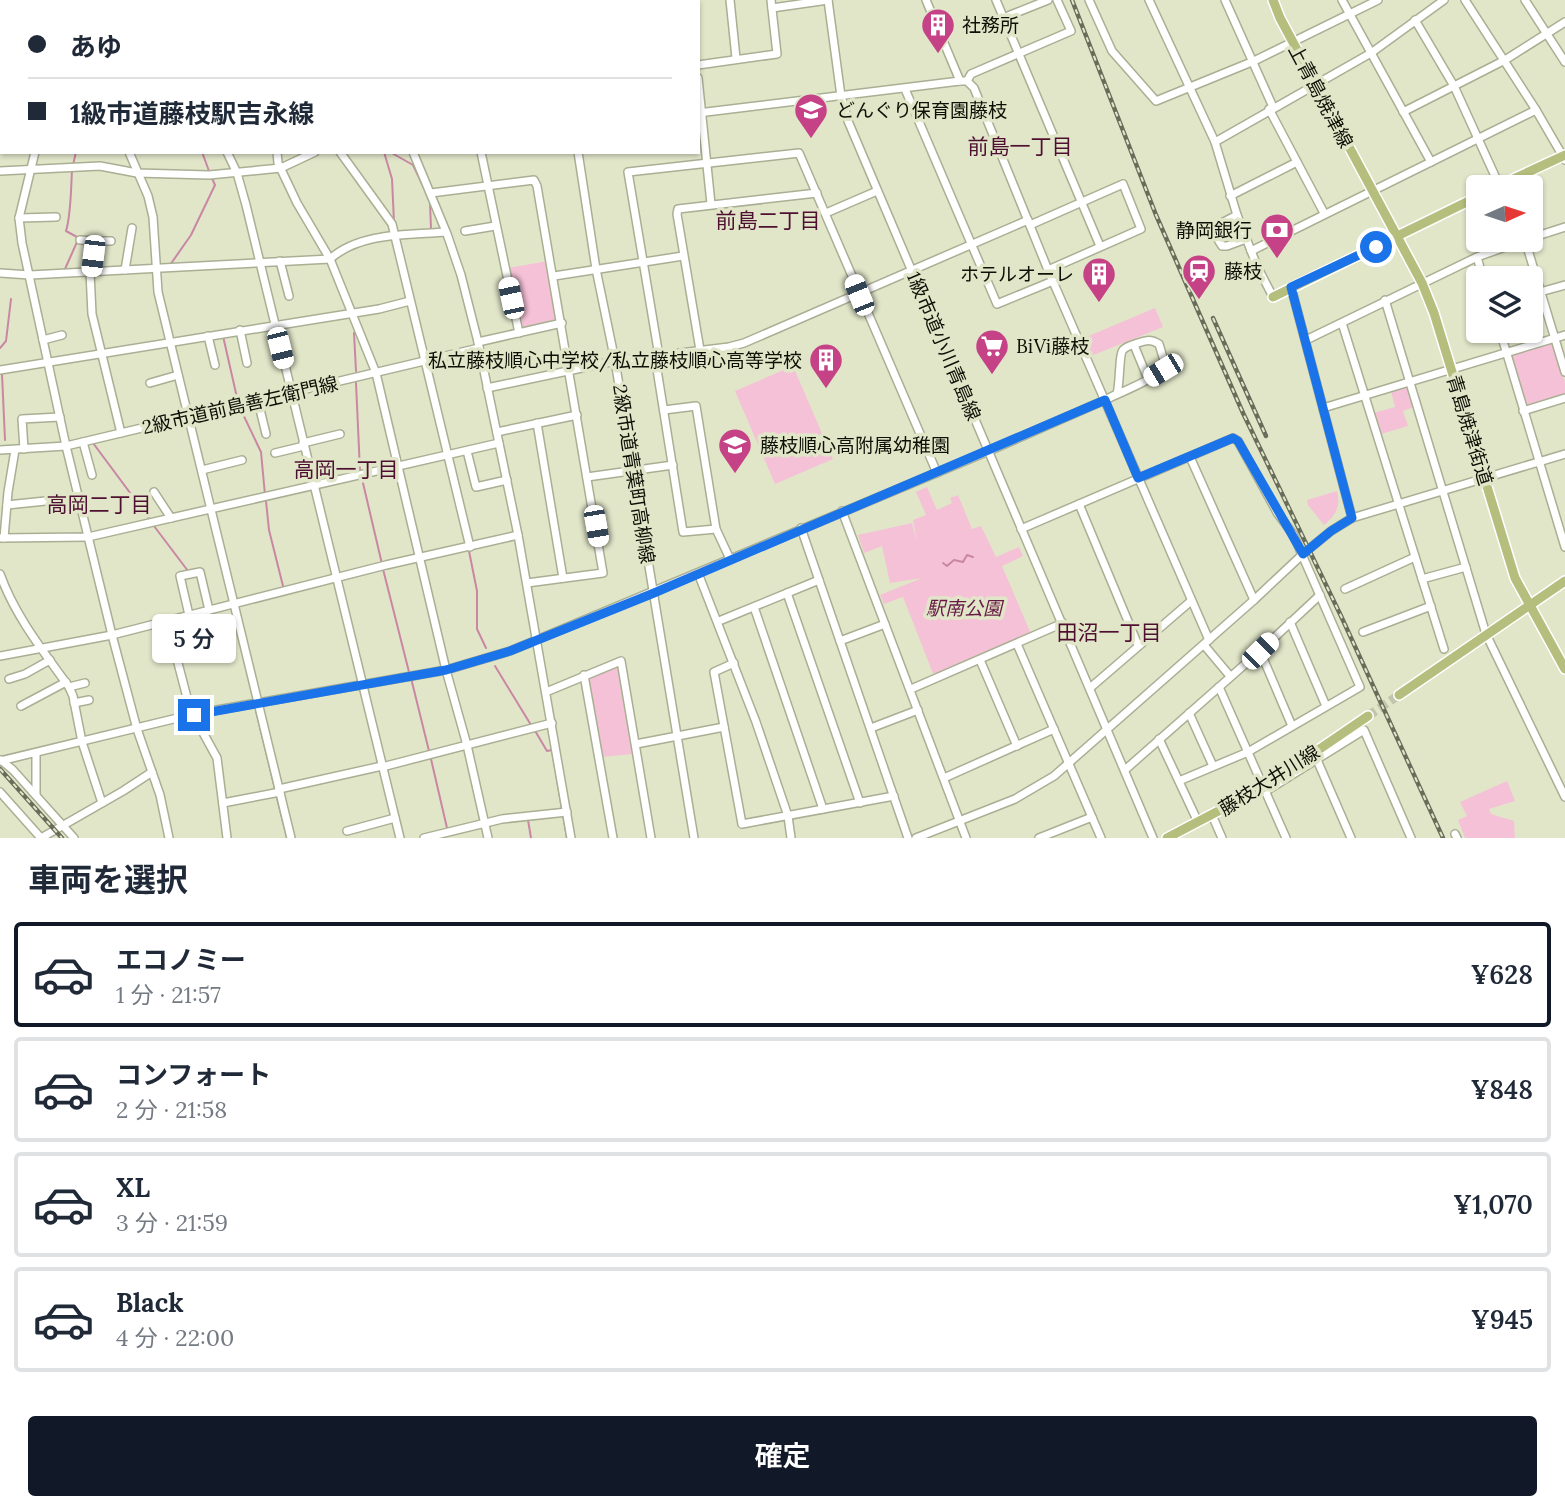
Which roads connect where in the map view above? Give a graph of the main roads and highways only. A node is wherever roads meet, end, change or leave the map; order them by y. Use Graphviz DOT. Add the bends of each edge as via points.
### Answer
graph roads {
  1 [pos="1273,0"];
  2 [pos="1565,157"];
  3 [pos="1525,175"];
  4 [pos="1371,191"];
  5 [pos="1466,202"];
  6 [pos="1397,237"];
  7 [pos="1273,297"];
  8 [pos="1565,581"];
  9 [pos="1530,606"];
  10 [pos="1565,669"];
  11 [pos="1399,695"];
  12 [pos="1368,716"];
  13 [pos="1167,838"];
  1 -- 4 [label="main road, 上青島焼津線"];
  2 -- 3 [label="main road"];
  4 -- 6 [label="main road, 青島焼津街道"];
  5 -- 6 [label="main road"];
  6 -- 7 [label="main road"];
  6 -- 9 [label="main road, 青島焼津街道" via="1434,313 1515,578"];
  8 -- 9 [label="main road"];
  9 -- 10 [label="main road, 青島焼津街道"];
  9 -- 11 [label="main road"];
  12 -- 13 [label="main road, 藤枝大井川線" via="1265,789"];
}
